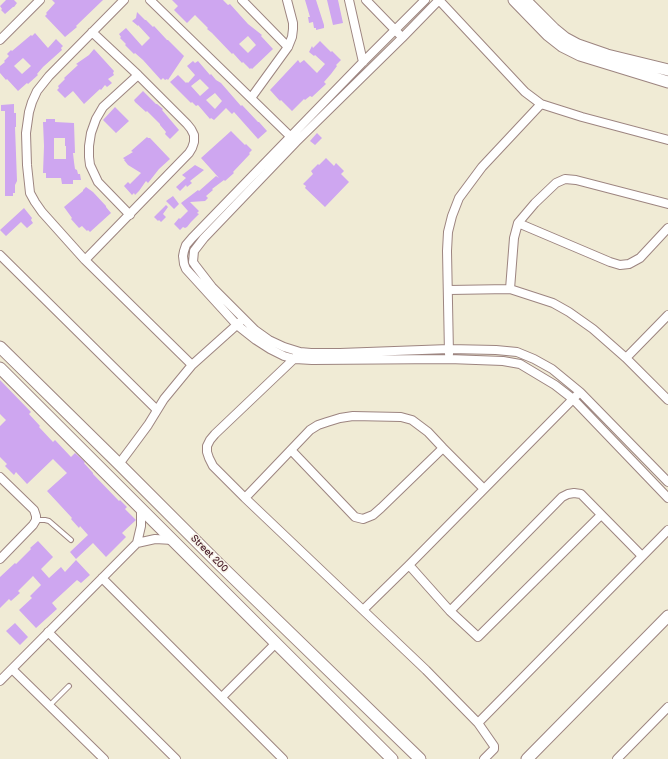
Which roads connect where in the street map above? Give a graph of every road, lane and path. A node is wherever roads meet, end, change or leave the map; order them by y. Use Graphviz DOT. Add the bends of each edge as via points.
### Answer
graph roads {
  1 [pos="40,0"];
  2 [pos="124,0"];
  3 [pos="150,0"];
  4 [pos="242,0"];
  5 [pos="287,0"];
  6 [pos="349,0"];
  7 [pos="366,0"];
  8 [pos="425,0"];
  9 [pos="439,0"];
  10 [pos="514,0"];
  11 [pos="525,0"];
  12 [pos="395,30"];
  13 [pos="92,32"];
  14 [pos="402,38"];
  15 [pos="0,40"];
  16 [pos="288,47"];
  17 [pos="363,62"];
  18 [pos="668,70"];
  19 [pos="138,75"];
  20 [pos="668,82"];
  21 [pos="251,98"];
  22 [pos="542,104"];
  23 [pos="293,140"];
  24 [pos="668,140"];
  25 [pos="668,204"];
  26 [pos="130,215"];
  27 [pos="518,223"];
  28 [pos="668,228"];
  29 [pos="0,255"];
  30 [pos="85,260"];
  31 [pos="449,290"];
  32 [pos="510,290"];
  33 [pos="668,315"];
  34 [pos="243,319"];
  35 [pos="237,325"];
  36 [pos="0,347"];
  37 [pos="449,350"];
  38 [pos="300,352"];
  39 [pos="626,358"];
  40 [pos="295,359"];
  41 [pos="449,359"];
  42 [pos="192,364"];
  43 [pos="0,368"];
  44 [pos="580,392"];
  45 [pos="573,399"];
  46 [pos="668,400"];
  47 [pos="59,405"];
  48 [pos="157,410"];
  49 [pos="49,417"];
  50 [pos="443,448"];
  51 [pos="291,450"];
  52 [pos="119,464"];
  53 [pos="0,477"];
  54 [pos="668,482"];
  55 [pos="484,489"];
  56 [pos="245,498"];
  57 [pos="668,498"];
  58 [pos="141,508"];
  59 [pos="601,515"];
  60 [pos="36,520"];
  61 [pos="668,530"];
  62 [pos="70,540"];
  63 [pos="173,540"];
  64 [pos="137,543"];
  65 [pos="642,556"];
  66 [pos="0,559"];
  67 [pos="219,564"];
  68 [pos="409,565"];
  69 [pos="208,576"];
  70 [pos="102,578"];
  71 [pos="363,610"];
  72 [pos="450,611"];
  73 [pos="668,616"];
  74 [pos="668,623"];
  75 [pos="48,632"];
  76 [pos="276,643"];
  77 [pos="12,669"];
  78 [pos="0,681"];
  79 [pos="69,686"];
  80 [pos="222,697"];
  81 [pos="50,706"];
  82 [pos="668,707"];
  83 [pos="478,723"];
  84 [pos="401,741"];
  85 [pos="390,756"];
  86 [pos="104,759"];
  87 [pos="176,759"];
  88 [pos="284,759"];
  89 [pos="420,759"];
  90 [pos="484,759"];
  91 [pos="527,759"];
  92 [pos="532,759"];
  93 [pos="617,759"];
  1 -- 15 [label="street"];
  2 -- 13 [label="street"];
  3 -- 21 [label="street"];
  4 -- 16 [label="street"];
  5 -- 16 [label="street" via="293,22"];
  6 -- 17 [label="street"];
  7 -- 12 [label="street"];
  8 -- 12 [label="street"];
  9 -- 14 [label="street"];
  9 -- 22 [label="street" via="525,92"];
  10 -- 20 [label="street" via="562,46 580,55"];
  11 -- 18 [label="street" via="565,38 578,45"];
  12 -- 14 [label="street"];
  12 -- 17 [label="street"];
  13 -- 19 [label="street"];
  13 -- 30 [label="street" via="37,91 29,112 26,133 30,193 42,212"];
  14 -- 23 [label="street"];
  16 -- 21 [label="street"];
  17 -- 23 [label="street"];
  19 -- 26 [label="street" via="103,108 96,119 88,146 90,165 98,182"];
  19 -- 26 [label="street" via="187,124 194,135 194,142 189,152"];
  21 -- 23 [label="street"];
  22 -- 24 [label="street"];
  22 -- 31 [label="street" via="482,168 459,198 448,232"];
  23 -- 34 [label="street" via="194,251 193,262 197,270"];
  23 -- 35 [label="street" via="192,238 184,250 186,269"];
  25 -- 27 [label="street" via="565,179 556,183"];
  26 -- 30 [label="street"];
  27 -- 28 [label="street" via="620,265 629,264 640,258"];
  27 -- 32 [label="street" via="514,238"];
  29 -- 48 [label="street"];
  30 -- 42 [label="street"];
  31 -- 32 [label="street"];
  31 -- 37 [label="street"];
  32 -- 39 [label="street" via="553,303 569,312"];
  33 -- 39 [label="street"];
  34 -- 35 [label="street"];
  34 -- 38 [label="street" via="269,340"];
  35 -- 40 [label="street" via="270,350"];
  35 -- 42 [label="street"];
  36 -- 47 [label="street, Street 200"];
  37 -- 38 [label="street"];
  37 -- 41 [label="street"];
  37 -- 44 [label="street" via="518,352 552,369"];
  38 -- 40 [label="street"];
  39 -- 46 [label="street"];
  40 -- 41 [label="street"];
  40 -- 56 [label="street" via="215,434 207,446 209,458 214,466"];
  41 -- 45 [label="street" via="520,364"];
  42 -- 48 [label="street"];
  43 -- 49 [label="street, Street 200"];
  44 -- 45 [label="street"];
  44 -- 54 [label="street"];
  45 -- 55 [label="street"];
  45 -- 57 [label="street"];
  47 -- 49 [label="street"];
  47 -- 52 [label="street, Street 200"];
  48 -- 52 [label="street"];
  49 -- 58 [label="street, Street 200"];
  50 -- 51 [label="street" via="412,420 400,417 360,416 340,418 318,425"];
  50 -- 51 [label="street" via="381,508 363,519 354,517"];
  50 -- 55 [label="street"];
  51 -- 56 [label="street"];
  52 -- 67 [label="street, Street 200"];
  53 -- 60 [label="street" via="34,510"];
  55 -- 68 [label="street"];
  56 -- 71 [label="street"];
  58 -- 63 [label="street, Street 200"];
  58 -- 64 [label="street" via="141,526"];
  59 -- 65 [label="street"];
  59 -- 72 [label="street" via="581,494 574,493 562,497"];
  59 -- 72 [label="street" via="478,637"];
  60 -- 62 [label="lane" via="49,521"];
  60 -- 66 [label="street"];
  61 -- 65 [label="street"];
  63 -- 64 [label="street" via="155,539"];
  63 -- 69 [label="street, Street 200"];
  64 -- 70 [label="street"];
  65 -- 83 [label="street"];
  67 -- 69 [label="street"];
  67 -- 84 [label="street, Street 200"];
  68 -- 71 [label="street"];
  68 -- 72 [label="street"];
  69 -- 76 [label="street, Street 200"];
  70 -- 75 [label="street"];
  70 -- 80 [label="street"];
  71 -- 83 [label="street"];
  73 -- 91 [label="street"];
  74 -- 92 [label="street"];
  75 -- 77 [label="street"];
  75 -- 87 [label="street"];
  76 -- 80 [label="street"];
  76 -- 85 [label="street, Street 200"];
  77 -- 78 [label="street"];
  77 -- 81 [label="street"];
  79 -- 81 [label="lane"];
  80 -- 88 [label="street"];
  81 -- 86 [label="street"];
  82 -- 93 [label="street"];
  83 -- 90 [label="street" via="494,746"];
  84 -- 85 [label="street"];
  84 -- 89 [label="street, Street 200"];
}
